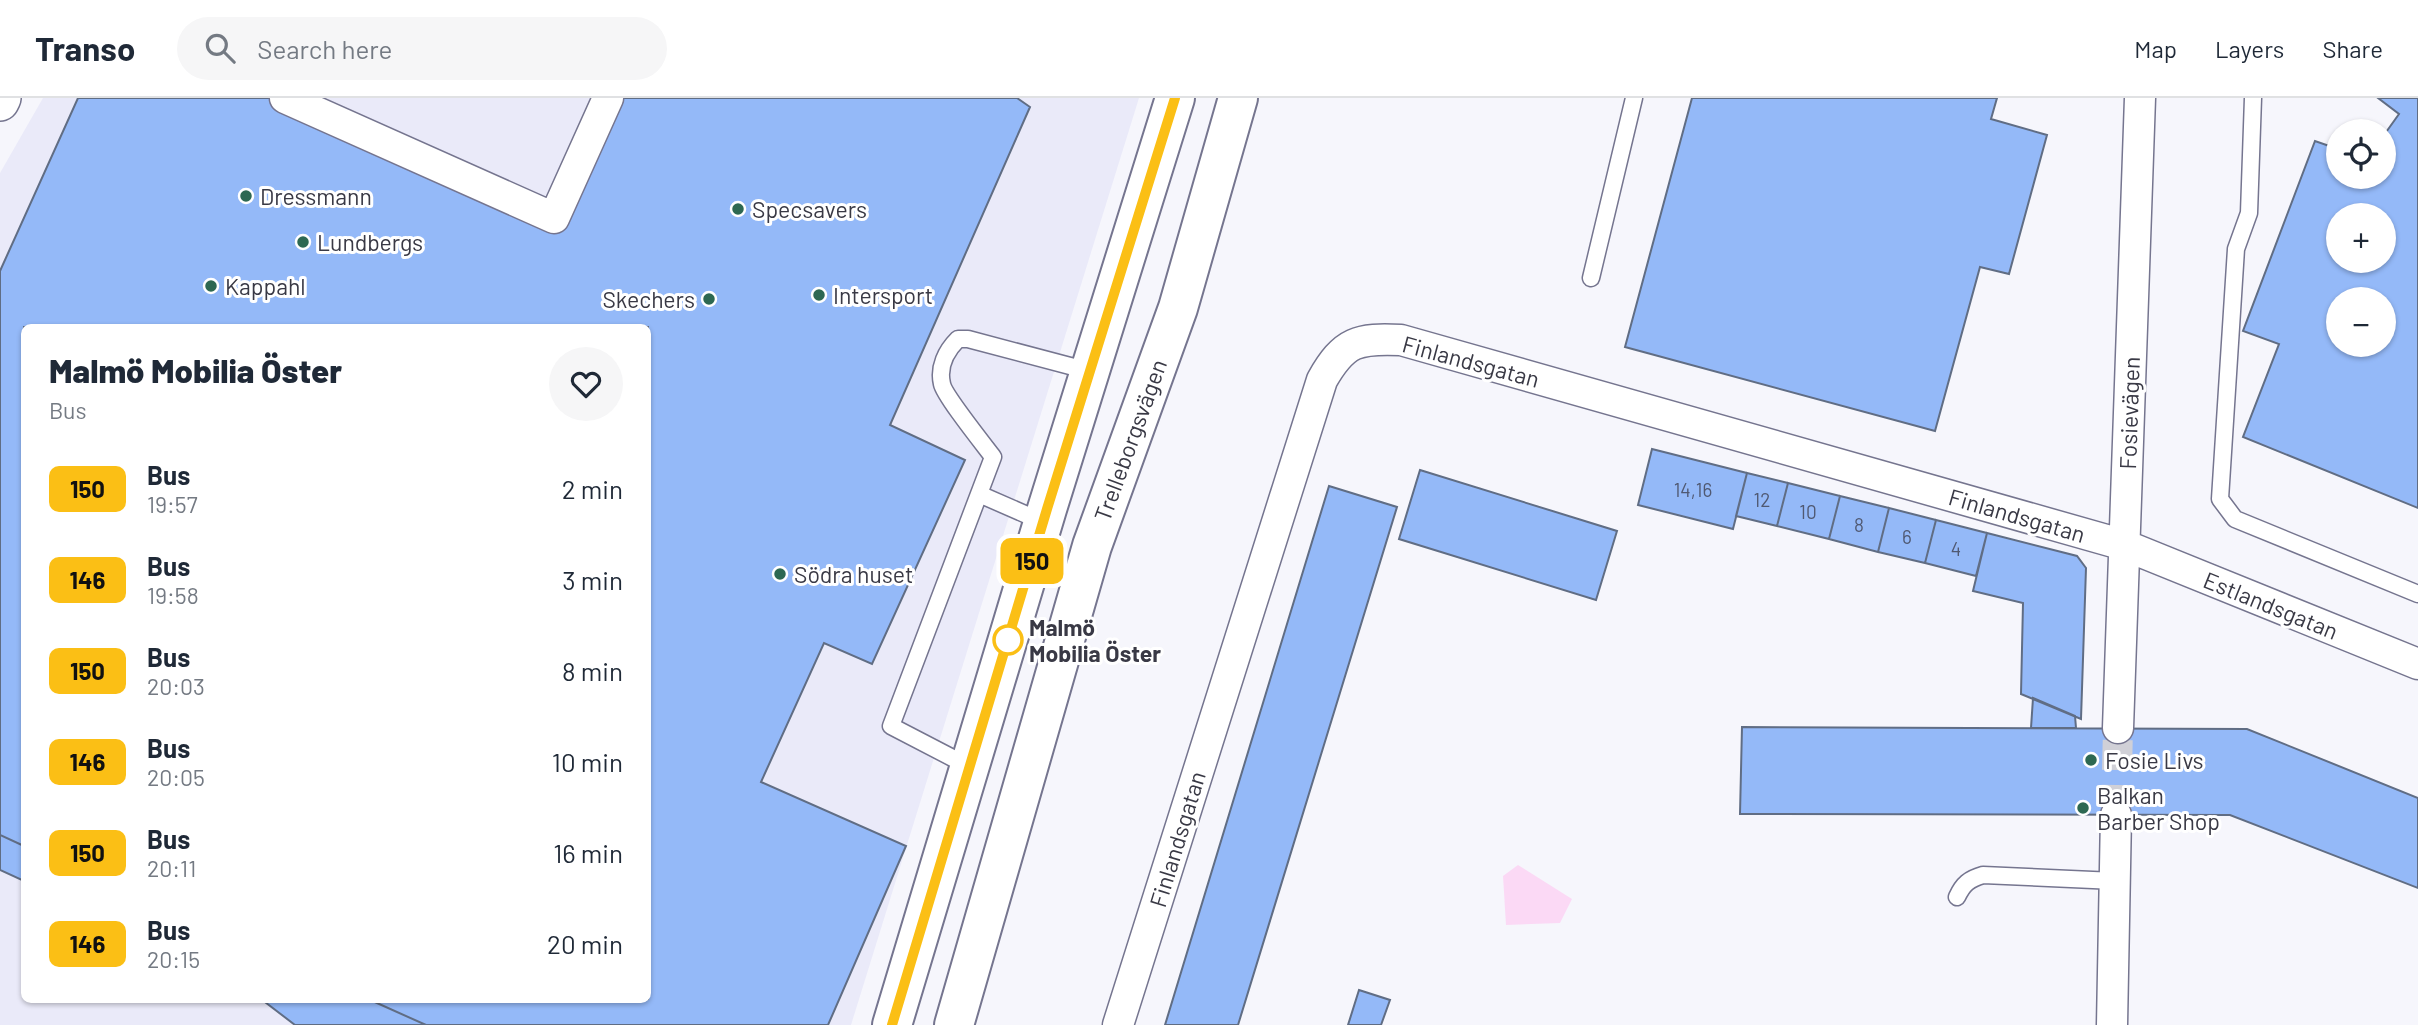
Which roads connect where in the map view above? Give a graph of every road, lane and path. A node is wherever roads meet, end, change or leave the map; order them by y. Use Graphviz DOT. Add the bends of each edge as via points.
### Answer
graph roads {
  1 [pos="285,98"];
  2 [pos="608,98"];
  3 [pos="1175,98"];
  4 [pos="1238,98"];
  5 [pos="1634,98"];
  6 [pos="2140,98"];
  7 [pos="2253,98"];
  8 [pos="1591,278"];
  9 [pos="1089,372"];
  10 [pos="979,494"];
  11 [pos="1043,522"];
  12 [pos="2124,545"];
  13 [pos="2418,594"];
  14 [pos="2418,664"];
  15 [pos="2118,728"];
  16 [pos="970,767"];
  17 [pos="2116,815"];
  18 [pos="2115,881"];
  19 [pos="1957,897"];
  20 [pos="892,1025"];
  21 [pos="954,1025"];
  22 [pos="1118,1025"];
  23 [pos="2112,1025"];
  1 -- 2 [label="street" via="554,218"];
  3 -- 9 [label="main road"];
  4 -- 21 [label="main road, Trelleborgsvägen" via="1178,308 1092,546"];
  5 -- 8 [label="lane"];
  6 -- 12 [label="street, Fosievägen"];
  7 -- 13 [label="lane" via="2249,213 2236,249 2220,499 2235,519"];
  9 -- 10 [label="lane" via="968,339 958,339 949,347 942,361 942,386 993,457"];
  9 -- 11 [label="main road"];
  10 -- 11 [label="lane"];
  10 -- 16 [label="lane" via="891,726"];
  11 -- 16 [label="main road"];
  12 -- 14 [label="street, Estlandsgatan"];
  12 -- 15 [label="street, Fosievägen"];
  12 -- 22 [label="street, Finlandsgatan" via="1401,340 1374,339 1350,345 1332,361 1322,380"];
  16 -- 20 [label="main road"];
  17 -- 18 [label="street"];
  18 -- 19 [label="lane" via="1983,875 1970,878"];
  18 -- 23 [label="street"];
}
